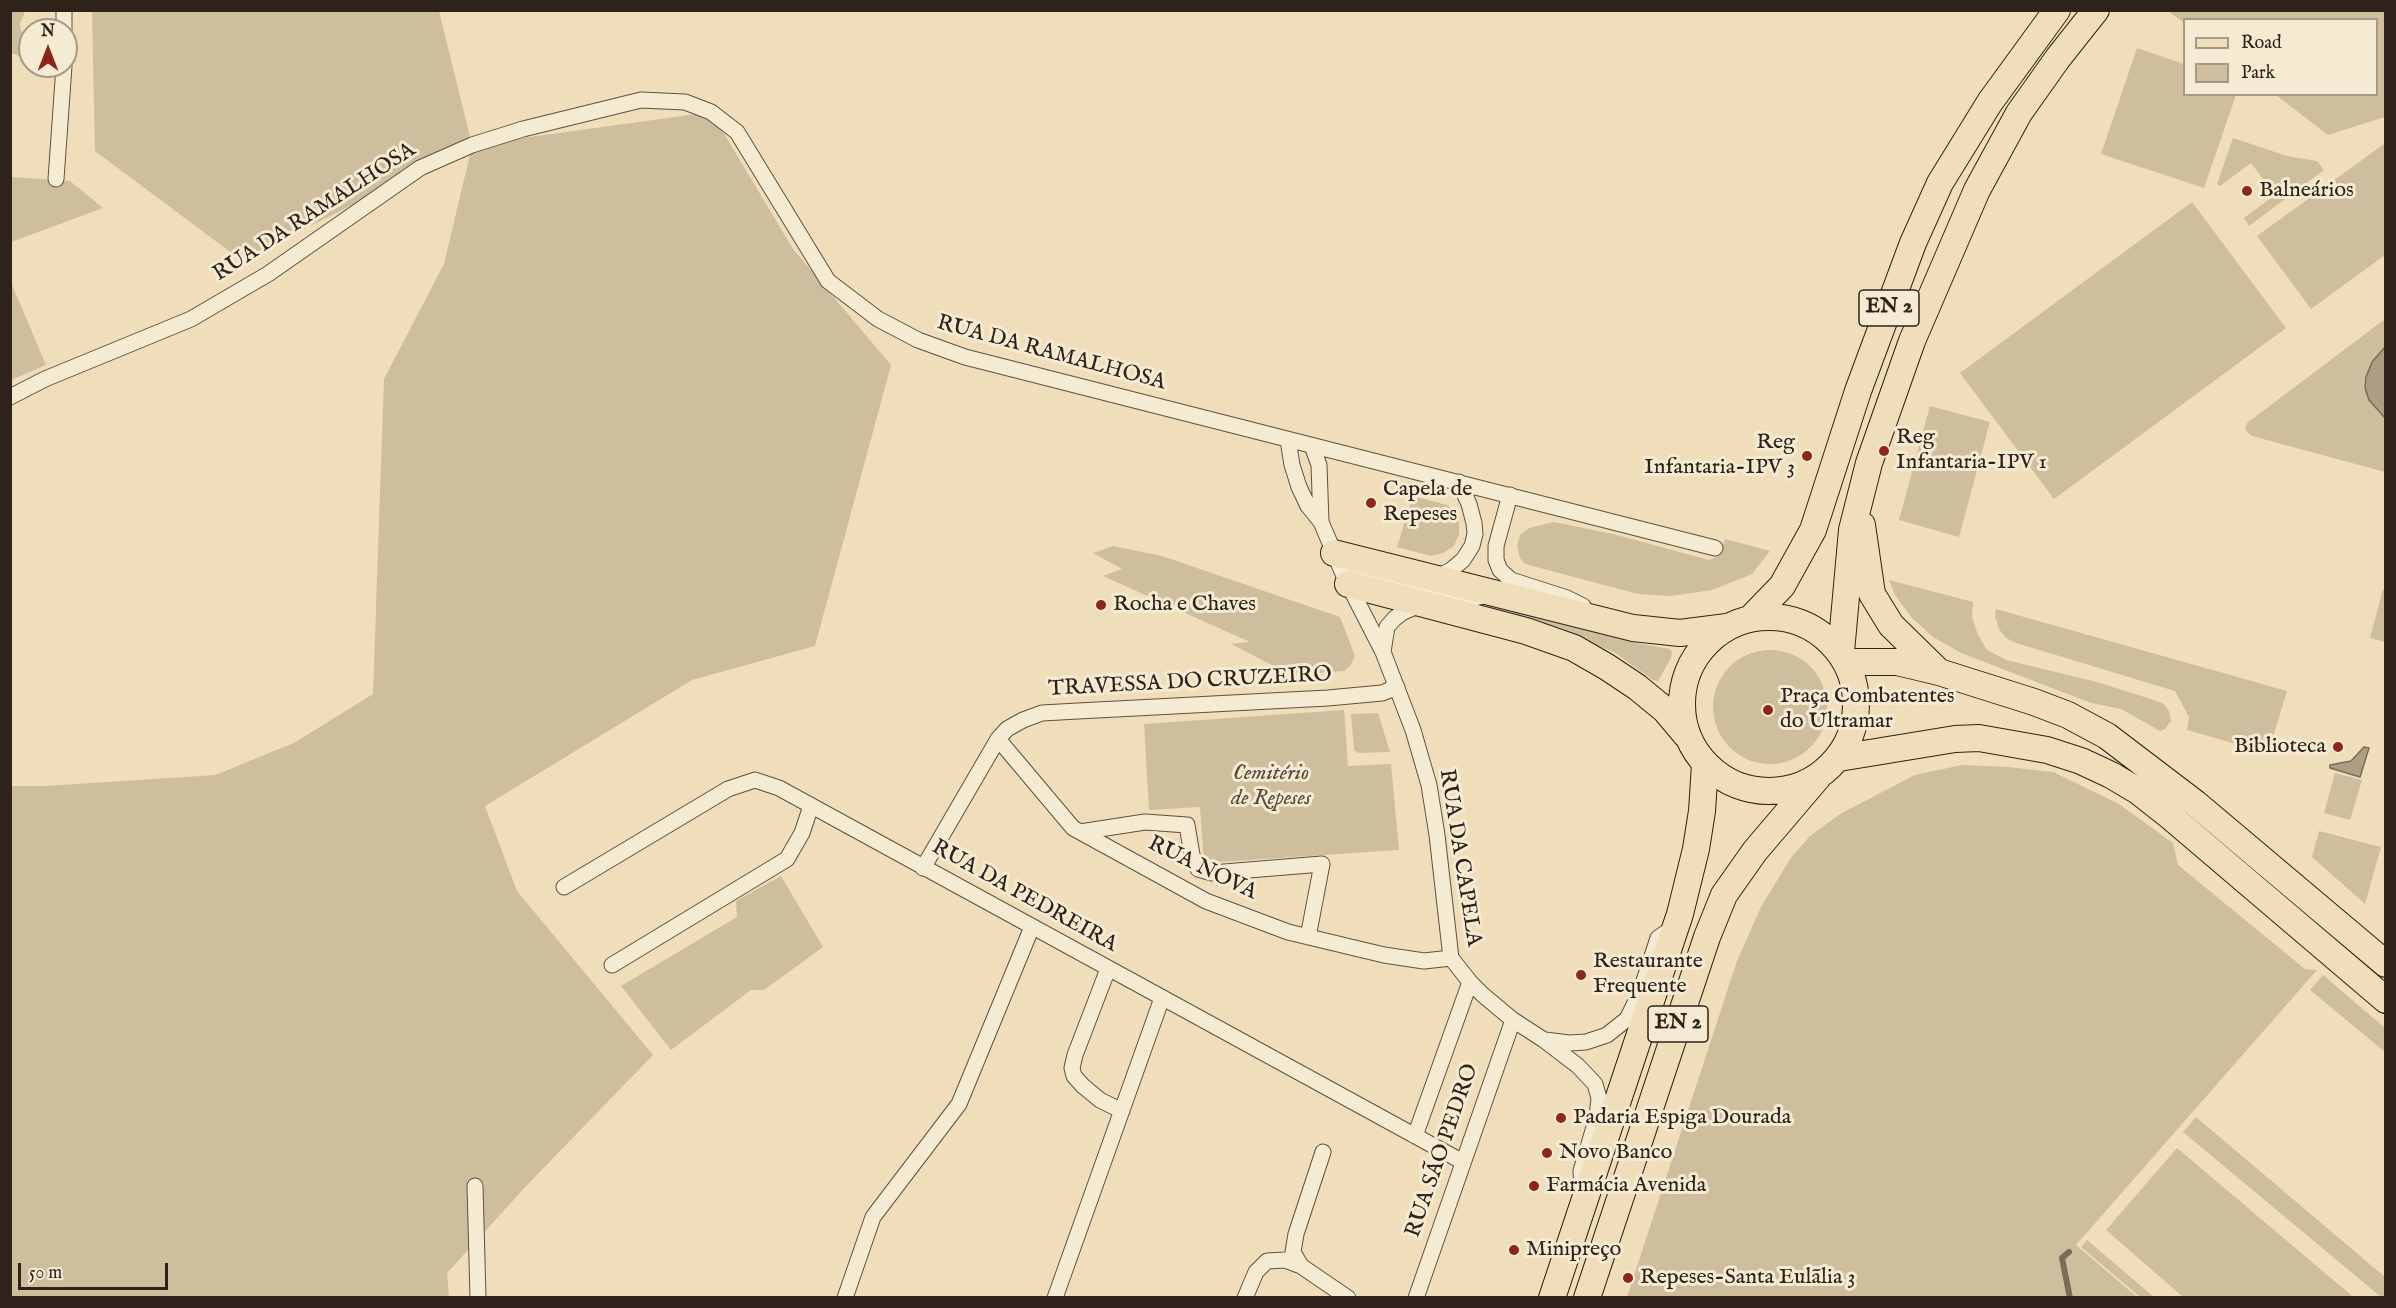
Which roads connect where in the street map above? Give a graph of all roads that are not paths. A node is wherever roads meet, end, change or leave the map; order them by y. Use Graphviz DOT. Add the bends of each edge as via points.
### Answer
graph roads {
  1 [pos="2057,10"];
  2 [pos="2096,10"];
  3 [pos="63,78"];
  4 [pos="56,180"];
  5 [pos="10,397"];
  6 [pos="1288,440"];
  7 [pos="1312,446"];
  8 [pos="1459,482"];
  9 [pos="1510,495"];
  10 [pos="1857,507"];
  11 [pos="1321,522"];
  12 [pos="1715,548"];
  13 [pos="1342,571"];
  14 [pos="1435,578"];
  15 [pos="1496,594"];
  16 [pos="1424,604"];
  17 [pos="1751,618"];
  18 [pos="1599,619"];
  19 [pos="1727,627"];
  20 [pos="1383,652"];
  21 [pos="1843,657"];
  22 [pos="1939,672"];
  23 [pos="1397,687"];
  24 [pos="998,739"];
  25 [pos="1688,739"];
  26 [pos="1839,758"];
  27 [pos="1705,764"];
  28 [pos="1818,777"];
  29 [pos="811,806"];
  30 [pos="1080,832"];
  31 [pos="923,868"];
  32 [pos="564,887"];
  33 [pos="1676,925"];
  34 [pos="1032,927"];
  35 [pos="1308,937"];
  36 [pos="1451,958"];
  37 [pos="2385,964"];
  38 [pos="612,965"];
  39 [pos="1108,969"];
  40 [pos="1470,982"];
  41 [pos="1162,998"];
  42 [pos="2385,1000"];
  43 [pos="1513,1020"];
  44 [pos="1544,1040"];
  45 [pos="1122,1112"];
  46 [pos="1415,1136"];
  47 [pos="1323,1152"];
  48 [pos="1463,1162"];
  49 [pos="475,1186"];
  50 [pos="1583,1205"];
  51 [pos="1301,1266"];
  52 [pos="478,1298"];
  53 [pos="845,1298"];
  54 [pos="1055,1298"];
  55 [pos="1245,1298"];
  56 [pos="1348,1298"];
  57 [pos="1416,1298"];
  58 [pos="1552,1298"];
  59 [pos="1587,1298"];
  1 -- 17 [label="main road, EN 2" via="1990,102 1940,183 1913,243 1858,391 1813,530 1787,579"];
  2 -- 10 [label="main road, EN 2" via="2019,113 1977,190 1912,341"];
  3 -- 4 [label="street"];
  5 -- 6 [label="street, RUA DA RAMALHOSA" via="191,320 268,274 420,168 472,145 641,100 685,102 711,112 737,132 828,281 878,320 965,357"];
  6 -- 7 [label="street, RUA DA RAMALHOSA"];
  6 -- 11 [label="street" via="1299,488"];
  7 -- 8 [label="street, RUA DA RAMALHOSA"];
  7 -- 11 [label="street, RUA DA CAPELA" via="1319,465"];
  8 -- 9 [label="street, RUA DA RAMALHOSA"];
  8 -- 14 [label="street" via="1476,534 1463,560"];
  9 -- 12 [label="street, RUA DA RAMALHOSA"];
  9 -- 18 [label="street" via="1496,546 1500,570 1511,580 1567,598"];
  10 -- 21 [label="main road, EN 2" via="1846,571"];
  10 -- 22 [label="main road" via="1872,594 1891,625"];
  11 -- 13 [label="street, RUA DA CAPELA"];
  13 -- 14 [label="main road"];
  13 -- 15 [label="street" via="1467,600"];
  13 -- 16 [label="main road"];
  13 -- 20 [label="street, RUA DA CAPELA"];
  14 -- 15 [label="main road"];
  15 -- 18 [label="main road"];
  16 -- 20 [label="street" via="1394,619 1388,627"];
  16 -- 25 [label="main road" via="1574,648 1636,687 1675,721"];
  17 -- 19 [label="main road, EN 2"];
  17 -- 21 [label="main road, EN 2" via="1776,616 1801,622 1823,634"];
  18 -- 19 [label="main road" via="1655,632"];
  19 -- 25 [label="main road, EN 2" via="1706,642 1691,663 1683,688 1682,714"];
  20 -- 23 [label="street, RUA DA CAPELA"];
  21 -- 22 [label="main road" via="1897,662"];
  21 -- 26 [label="main road, EN 2" via="1853,677 1857,705 1852,733"];
  22 -- 37 [label="main road" via="2034,702 2107,736 2195,803"];
  23 -- 24 [label="street, TRAVESSA DO CRUZEIRO" via="1382,693 1328,698 1042,713 1012,726"];
  23 -- 36 [label="street, RUA DA CAPELA" via="1429,785"];
  24 -- 30 [label="street, RUA NOVA"];
  24 -- 31 [label="street, TRAVESSA DO CRUZEIRO"];
  25 -- 27 [label="main road, EN 2"];
  26 -- 28 [label="main road, EN 2"];
  26 -- 42 [label="main road" via="1979,738 2048,750 2081,761 2138,791"];
  27 -- 28 [label="main road, EN 2" via="1730,782 1759,791 1790,789"];
  27 -- 33 [label="main road, EN 2" via="1696,849"];
  28 -- 59 [label="main road, EN 2" via="1755,851 1724,895"];
  29 -- 31 [label="street, RUA DA PEDREIRA"];
  29 -- 32 [label="street, RUA DA PEDREIRA" via="755,780 728,789"];
  29 -- 38 [label="street" via="787,859"];
  30 -- 35 [label="street, RUA NOVA" via="1206,901"];
  30 -- 35 [label="street, RUA NOVA" via="1146,822 1187,825 1198,869 1212,873 1322,864"];
  31 -- 34 [label="street, RUA DA PEDREIRA"];
  33 -- 44 [label="street" via="1658,938 1640,993 1627,1018 1607,1035 1586,1042"];
  33 -- 50 [label="main road, EN 2"];
  34 -- 39 [label="street, RUA DA PEDREIRA"];
  34 -- 53 [label="street" via="960,1104 873,1217"];
  35 -- 36 [label="street, RUA NOVA" via="1424,962"];
  36 -- 40 [label="street, RUA DA CAPELA"];
  39 -- 41 [label="street, RUA DA PEDREIRA"];
  39 -- 45 [label="street" via="1072,1068 1083,1086"];
  40 -- 43 [label="street, RUA DA CAPELA"];
  40 -- 46 [label="street"];
  41 -- 45 [label="street"];
  41 -- 46 [label="street, RUA DA PEDREIRA"];
  43 -- 44 [label="street, RUA DA CAPELA"];
  43 -- 48 [label="street, RUA SÃO PEDRO"];
  44 -- 50 [label="street, RUA DA CAPELA" via="1578,1066 1595,1084 1599,1098 1581,1171"];
  45 -- 54 [label="street"];
  46 -- 48 [label="street, RUA DA PEDREIRA"];
  47 -- 51 [label="street" via="1296,1234 1293,1252"];
  48 -- 57 [label="street, RUA SÃO PEDRO"];
  49 -- 52 [label="street"];
  50 -- 58 [label="main road, EN 2"];
  51 -- 55 [label="street" via="1285,1260 1267,1261 1256,1272"];
  51 -- 56 [label="street"];
}
